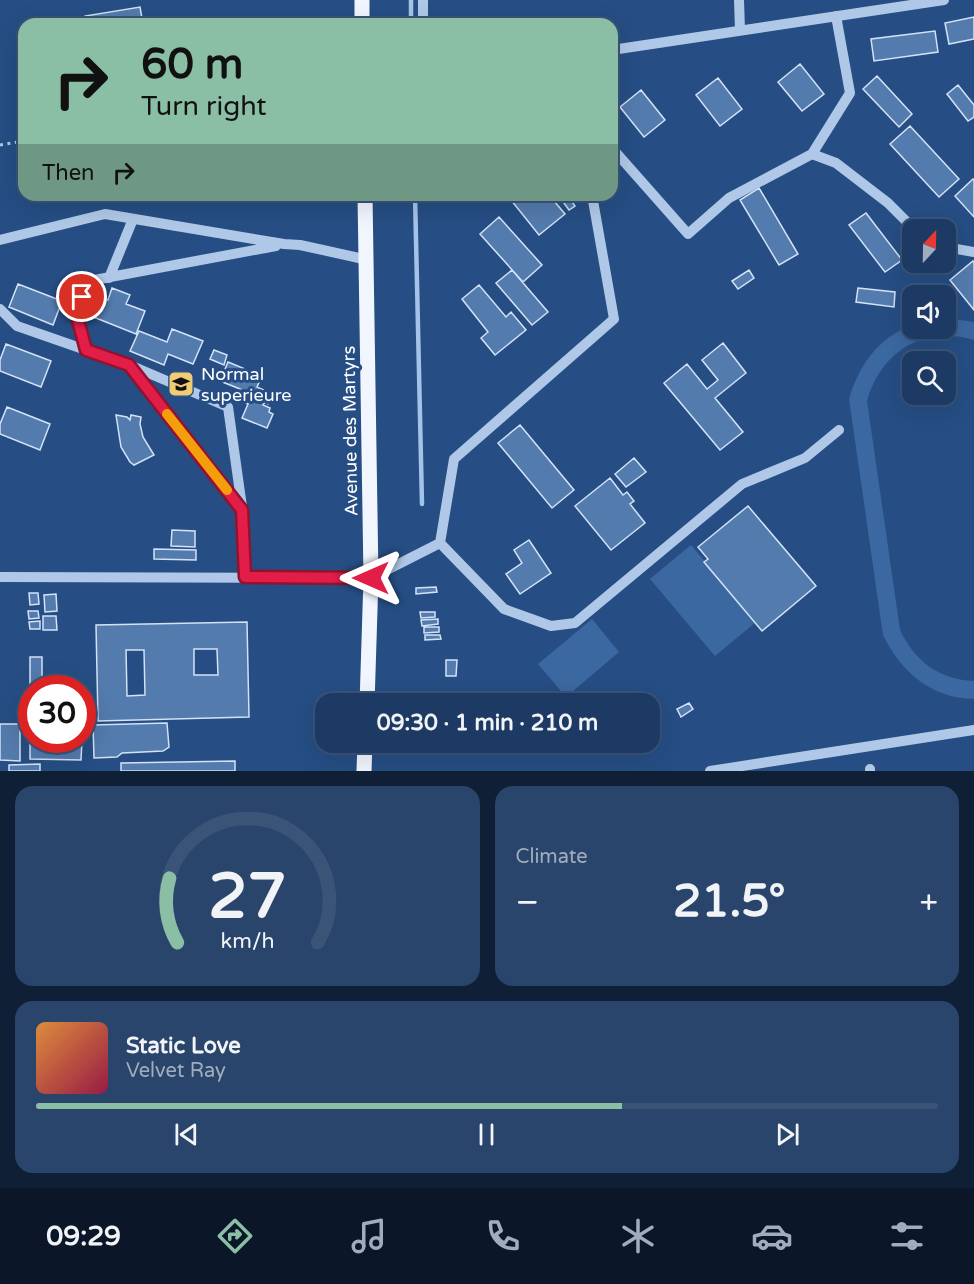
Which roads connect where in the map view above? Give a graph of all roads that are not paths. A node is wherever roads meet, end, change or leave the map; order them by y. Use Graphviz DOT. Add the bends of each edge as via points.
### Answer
graph roads {
  1 [pos="362,0"];
  2 [pos="423,0"];
  3 [pos="740,0"];
  4 [pos="944,0"];
  5 [pos="836,16"];
  6 [pos="362,18"];
  7 [pos="423,18"];
  8 [pos="740,30"];
  9 [pos="618,49"];
  10 [pos="812,154"];
  11 [pos="618,155"];
  12 [pos="366,201"];
  13 [pos="593,201"];
  14 [pos="132,219"];
  15 [pos="904,219"];
  16 [pos="0,240"];
  17 [pos="284,244"];
  18 [pos="956,249"];
  19 [pos="974,252"];
  20 [pos="368,260"];
  21 [pos="109,278"];
  22 [pos="0,309"];
  23 [pos="86,350"];
  24 [pos="129,365"];
  25 [pos="839,430"];
  26 [pos="242,510"];
  27 [pos="440,543"];
  28 [pos="0,577"];
  29 [pos="245,577"];
  30 [pos="371,578"];
  31 [pos="366,693"];
  32 [pos="974,730"];
  33 [pos="365,753"];
  34 [pos="364,771"];
  35 [pos="710,771"];
  1 -- 6 [label="main road"];
  2 -- 7 [label="street"];
  3 -- 8 [label="street"];
  4 -- 5 [label="street"];
  5 -- 8 [label="street"];
  5 -- 10 [label="street" via="850,93"];
  8 -- 9 [label="street"];
  10 -- 11 [label="street" via="729,198 688,234"];
  10 -- 15 [label="street" via="836,163"];
  12 -- 20 [label="main road, Avenue des Martyrs"];
  13 -- 27 [label="street" via="614,319 454,459"];
  14 -- 16 [label="street" via="105,214"];
  14 -- 17 [label="street"];
  14 -- 21 [label="street"];
  17 -- 20 [label="street"];
  17 -- 21 [label="street"];
  18 -- 19 [label="street"];
  20 -- 30 [label="main road, Avenue des Martyrs"];
  21 -- 23 [label="street" via="89,281 76,313"];
  22 -- 23 [label="street" via="17,326"];
  23 -- 24 [label="street"];
  24 -- 26 [label="street"];
  24 -- 26 [label="street" via="228,407"];
  25 -- 27 [label="street" via="805,458 742,484 575,624 551,627 504,609"];
  26 -- 29 [label="street"];
  27 -- 30 [label="street"];
  28 -- 29 [label="street"];
  29 -- 30 [label="street"];
  30 -- 31 [label="main road, Avenue des Martyrs"];
  32 -- 35 [label="street"];
  33 -- 34 [label="main road"];
}
